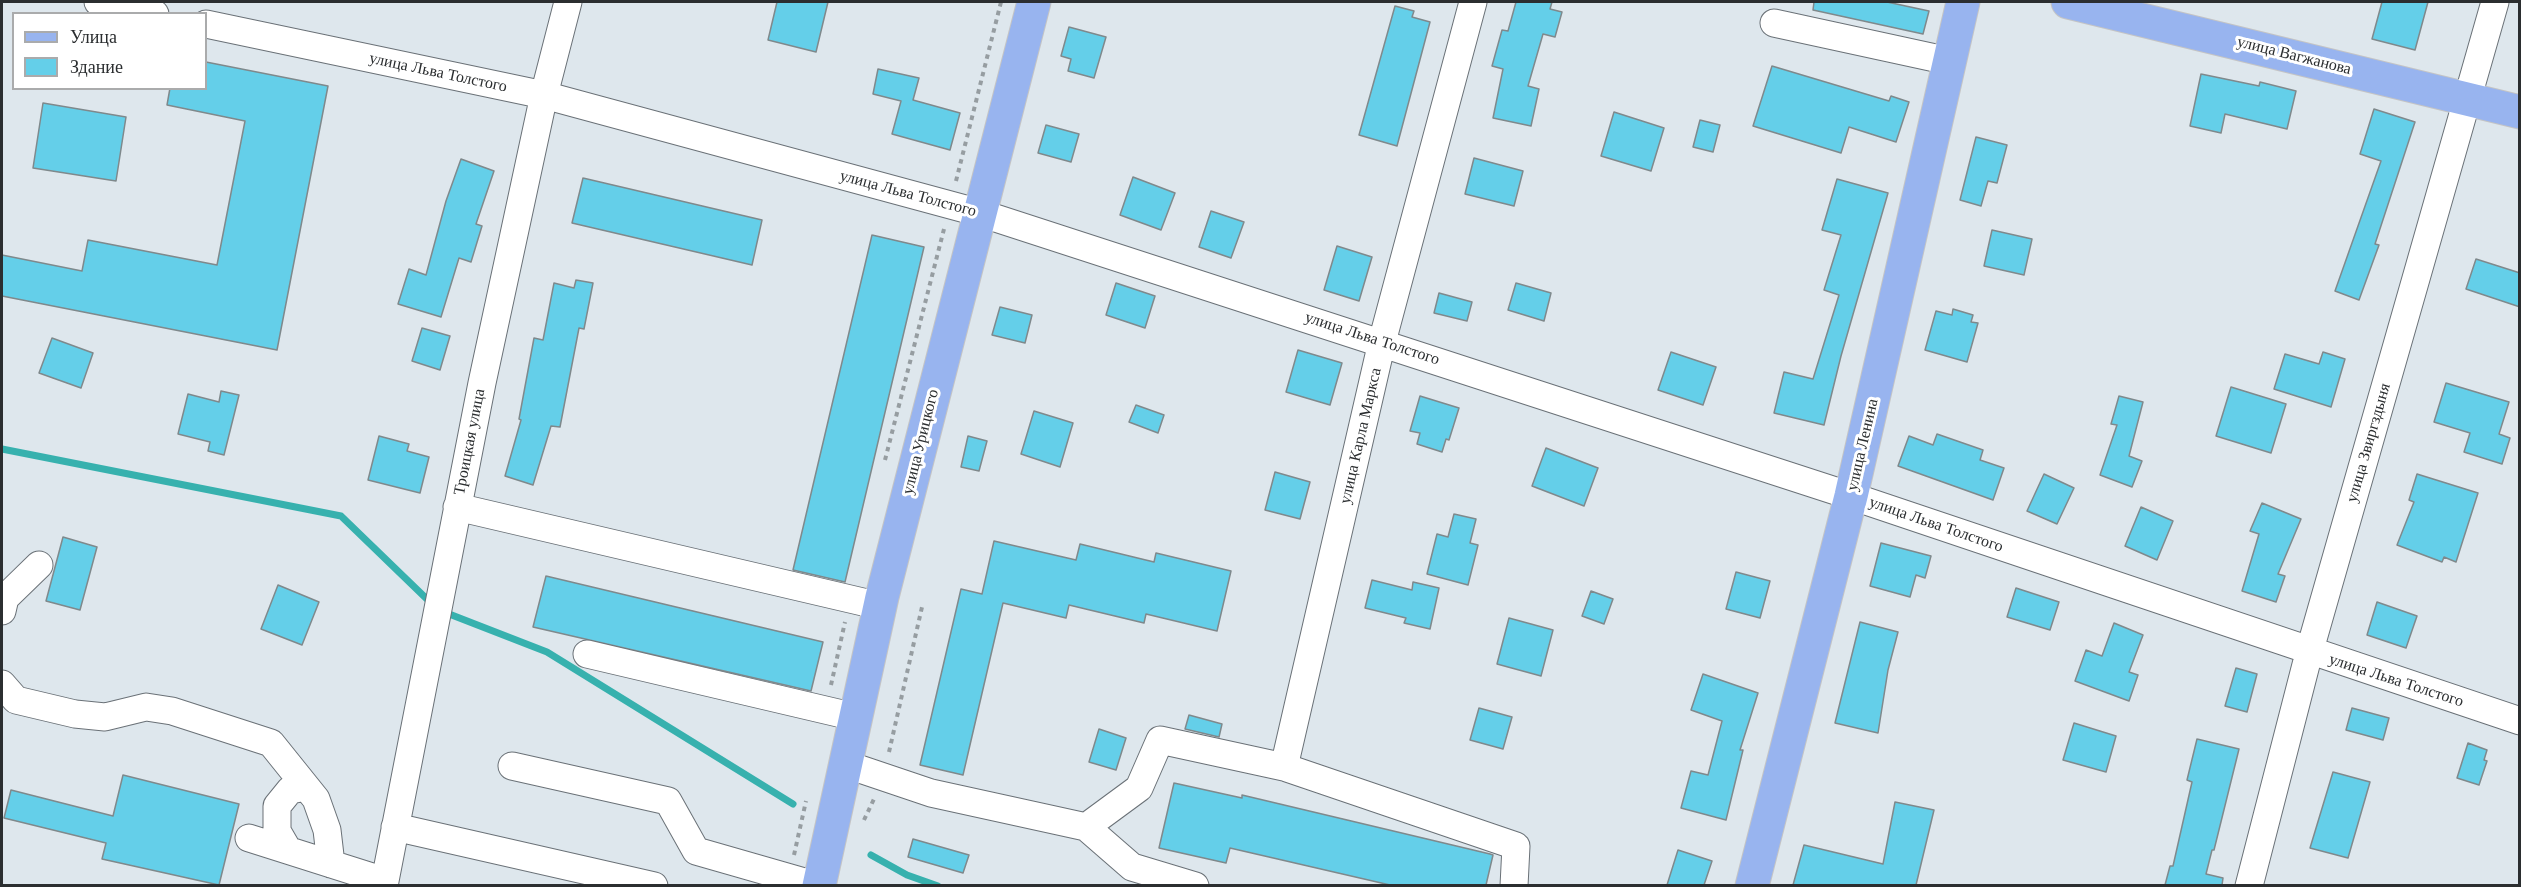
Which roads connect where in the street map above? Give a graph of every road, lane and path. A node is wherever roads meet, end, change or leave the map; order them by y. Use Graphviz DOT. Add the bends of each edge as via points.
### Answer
graph roads {
  1 [pos="98,2"];
  2 [pos="568,2"];
  3 [pos="1034,2"];
  4 [pos="1473,2"];
  5 [pos="1963,2"];
  6 [pos="2068,2"];
  7 [pos="2495,2"];
  8 [pos="146,12"];
  9 [pos="1774,23"];
  10 [pos="207,24"];
  11 [pos="1949,61"];
  12 [pos="544,95"];
  13 [pos="2469,99"];
  14 [pos="2520,112"];
  15 [pos="980,213"];
  16 [pos="1382,342"];
  17 [pos="1851,496"];
  18 [pos="458,507"];
  19 [pos="39,565"];
  20 [pos="880,606"];
  21 [pos="922,607"];
  22 [pos="2,611"];
  23 [pos="2309,653"];
  24 [pos="587,654"];
  25 [pos="6,699"];
  26 [pos="855,717"];
  27 [pos="2520,722"];
  28 [pos="845,764"];
  29 [pos="512,766"];
  30 [pos="1284,767"];
  31 [pos="884,777"];
  32 [pos="306,787"];
  33 [pos="862,824"];
  34 [pos="395,827"];
  35 [pos="1086,827"];
  36 [pos="249,838"];
  37 [pos="288,850"];
  38 [pos="331,864"];
  39 [pos="384,883"];
  40 [pos="654,885"];
  41 [pos="819,885"];
  42 [pos="1195,885"];
  43 [pos="1515,885"];
  44 [pos="1752,885"];
  45 [pos="2249,885"];
  1 -- 8 [label="street"];
  2 -- 12 [label="street, Троицкая улица"];
  3 -- 15 [label="main road, улица Урицкого"];
  4 -- 16 [label="street, улица Карла Маркса"];
  5 -- 11 [label="main road, улица Ленина"];
  6 -- 13 [label="main road, улица Вагжанова"];
  7 -- 13 [label="street, улица Звиргздыня"];
  9 -- 11 [label="street"];
  10 -- 12 [label="street, улица Льва Толстого"];
  11 -- 17 [label="main road, улица Ленина"];
  12 -- 15 [label="street, улица Льва Толстого"];
  12 -- 18 [label="street, Троицкая улица"];
  13 -- 14 [label="main road, улица Вагжанова"];
  13 -- 23 [label="street, улица Звиргздыня"];
  15 -- 16 [label="street, улица Льва Толстого"];
  15 -- 20 [label="main road, улица Урицкого"];
  16 -- 17 [label="street, улица Льва Толстого"];
  16 -- 30 [label="street, улица Карла Маркса"];
  17 -- 23 [label="street, улица Льва Толстого"];
  17 -- 44 [label="main road, улица Ленина"];
  18 -- 20 [label="street"];
  18 -- 34 [label="street, Троицкая улица"];
  19 -- 22 [label="street" via="5,598"];
  20 -- 26 [label="main road, улица Урицкого"];
  21 -- 31 [label="path"];
  23 -- 27 [label="street, улица Льва Толстого"];
  23 -- 45 [label="street, улица Звиргздыня"];
  24 -- 26 [label="street"];
  25 -- 32 [label="street" via="105,717 146,707 172,711 271,743"];
  26 -- 28 [label="main road, улица Урицкого"];
  28 -- 31 [label="street"];
  28 -- 41 [label="main road, улица Урицкого"];
  29 -- 41 [label="street" via="668,801 696,851"];
  30 -- 35 [label="street" via="1160,740 1139,789"];
  30 -- 43 [label="street" via="1516,846"];
  31 -- 33 [label="path"];
  31 -- 35 [label="street" via="931,793"];
  32 -- 37 [label="street" via="290,790 277,806 277,831"];
  32 -- 38 [label="street" via="316,799 327,830"];
  34 -- 39 [label="street, Троицкая улица"];
  34 -- 40 [label="street"];
  35 -- 42 [label="street" via="1132,867"];
  36 -- 37 [label="street"];
  37 -- 38 [label="street"];
  38 -- 39 [label="street"];
}
